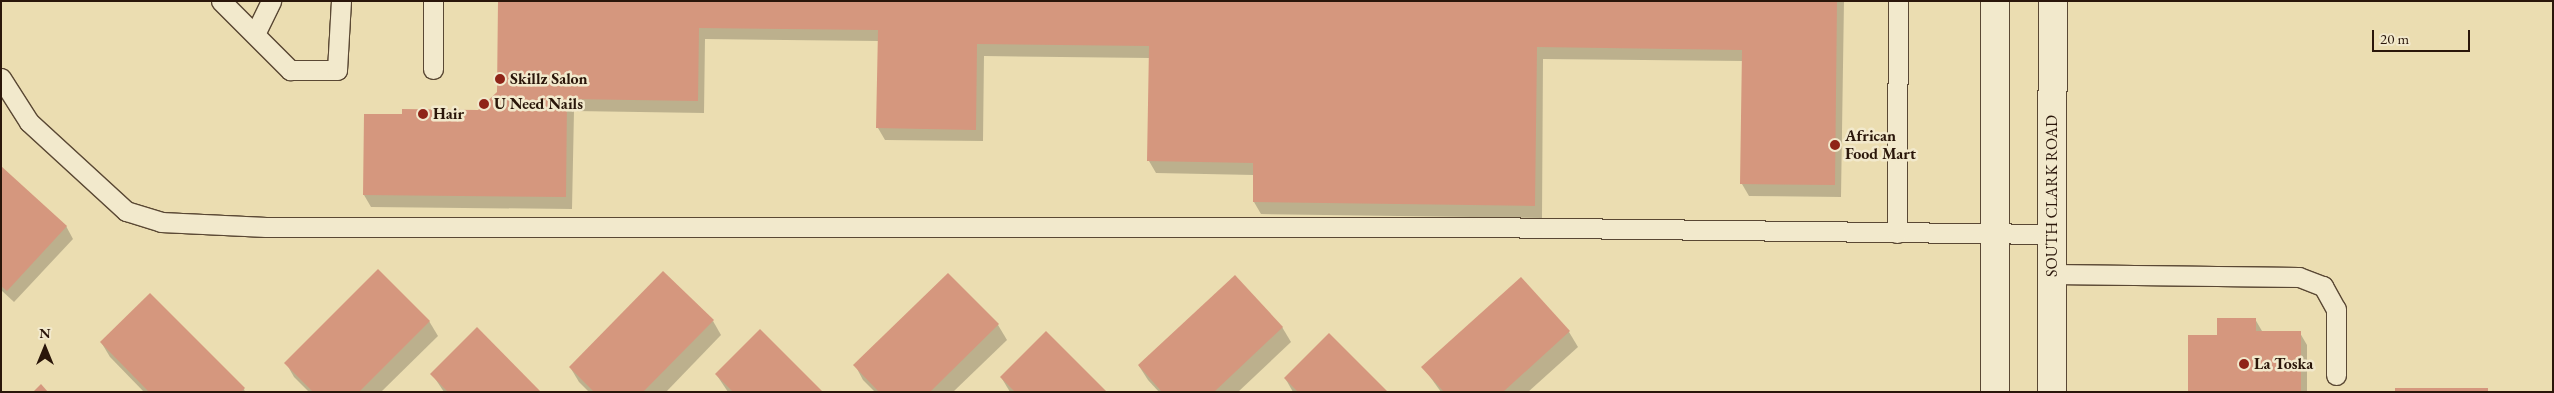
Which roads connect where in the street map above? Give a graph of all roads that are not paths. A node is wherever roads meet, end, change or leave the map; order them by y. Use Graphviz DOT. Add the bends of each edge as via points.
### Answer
graph roads {
  1 [pos="222,1"];
  2 [pos="271,1"];
  3 [pos="341,1"];
  4 [pos="433,1"];
  5 [pos="1898,1"];
  6 [pos="1995,1"];
  7 [pos="2053,1"];
  8 [pos="255,34"];
  9 [pos="433,69"];
  10 [pos="1,78"];
  11 [pos="1897,233"];
  12 [pos="1994,234"];
  13 [pos="2052,234"];
  14 [pos="2052,274"];
  15 [pos="2336,375"];
  16 [pos="1995,392"];
  17 [pos="2052,392"];
  1 -- 8 [label="lane"];
  2 -- 8 [label="lane"];
  3 -- 8 [label="lane" via="337,70 290,70"];
  4 -- 9 [label="lane"];
  5 -- 11 [label="lane"];
  6 -- 12 [label="main road"];
  7 -- 13 [label="main road, SOUTH CLARK ROAD"];
  10 -- 11 [label="lane" via="29,122 126,211 161,222 266,227 1478,227"];
  11 -- 12 [label="lane"];
  12 -- 13 [label="lane"];
  12 -- 16 [label="main road"];
  13 -- 14 [label="main road, SOUTH CLARK ROAD"];
  14 -- 15 [label="lane" via="2299,278 2323,286 2336,309"];
  14 -- 17 [label="main road, SOUTH CLARK ROAD"];
}
